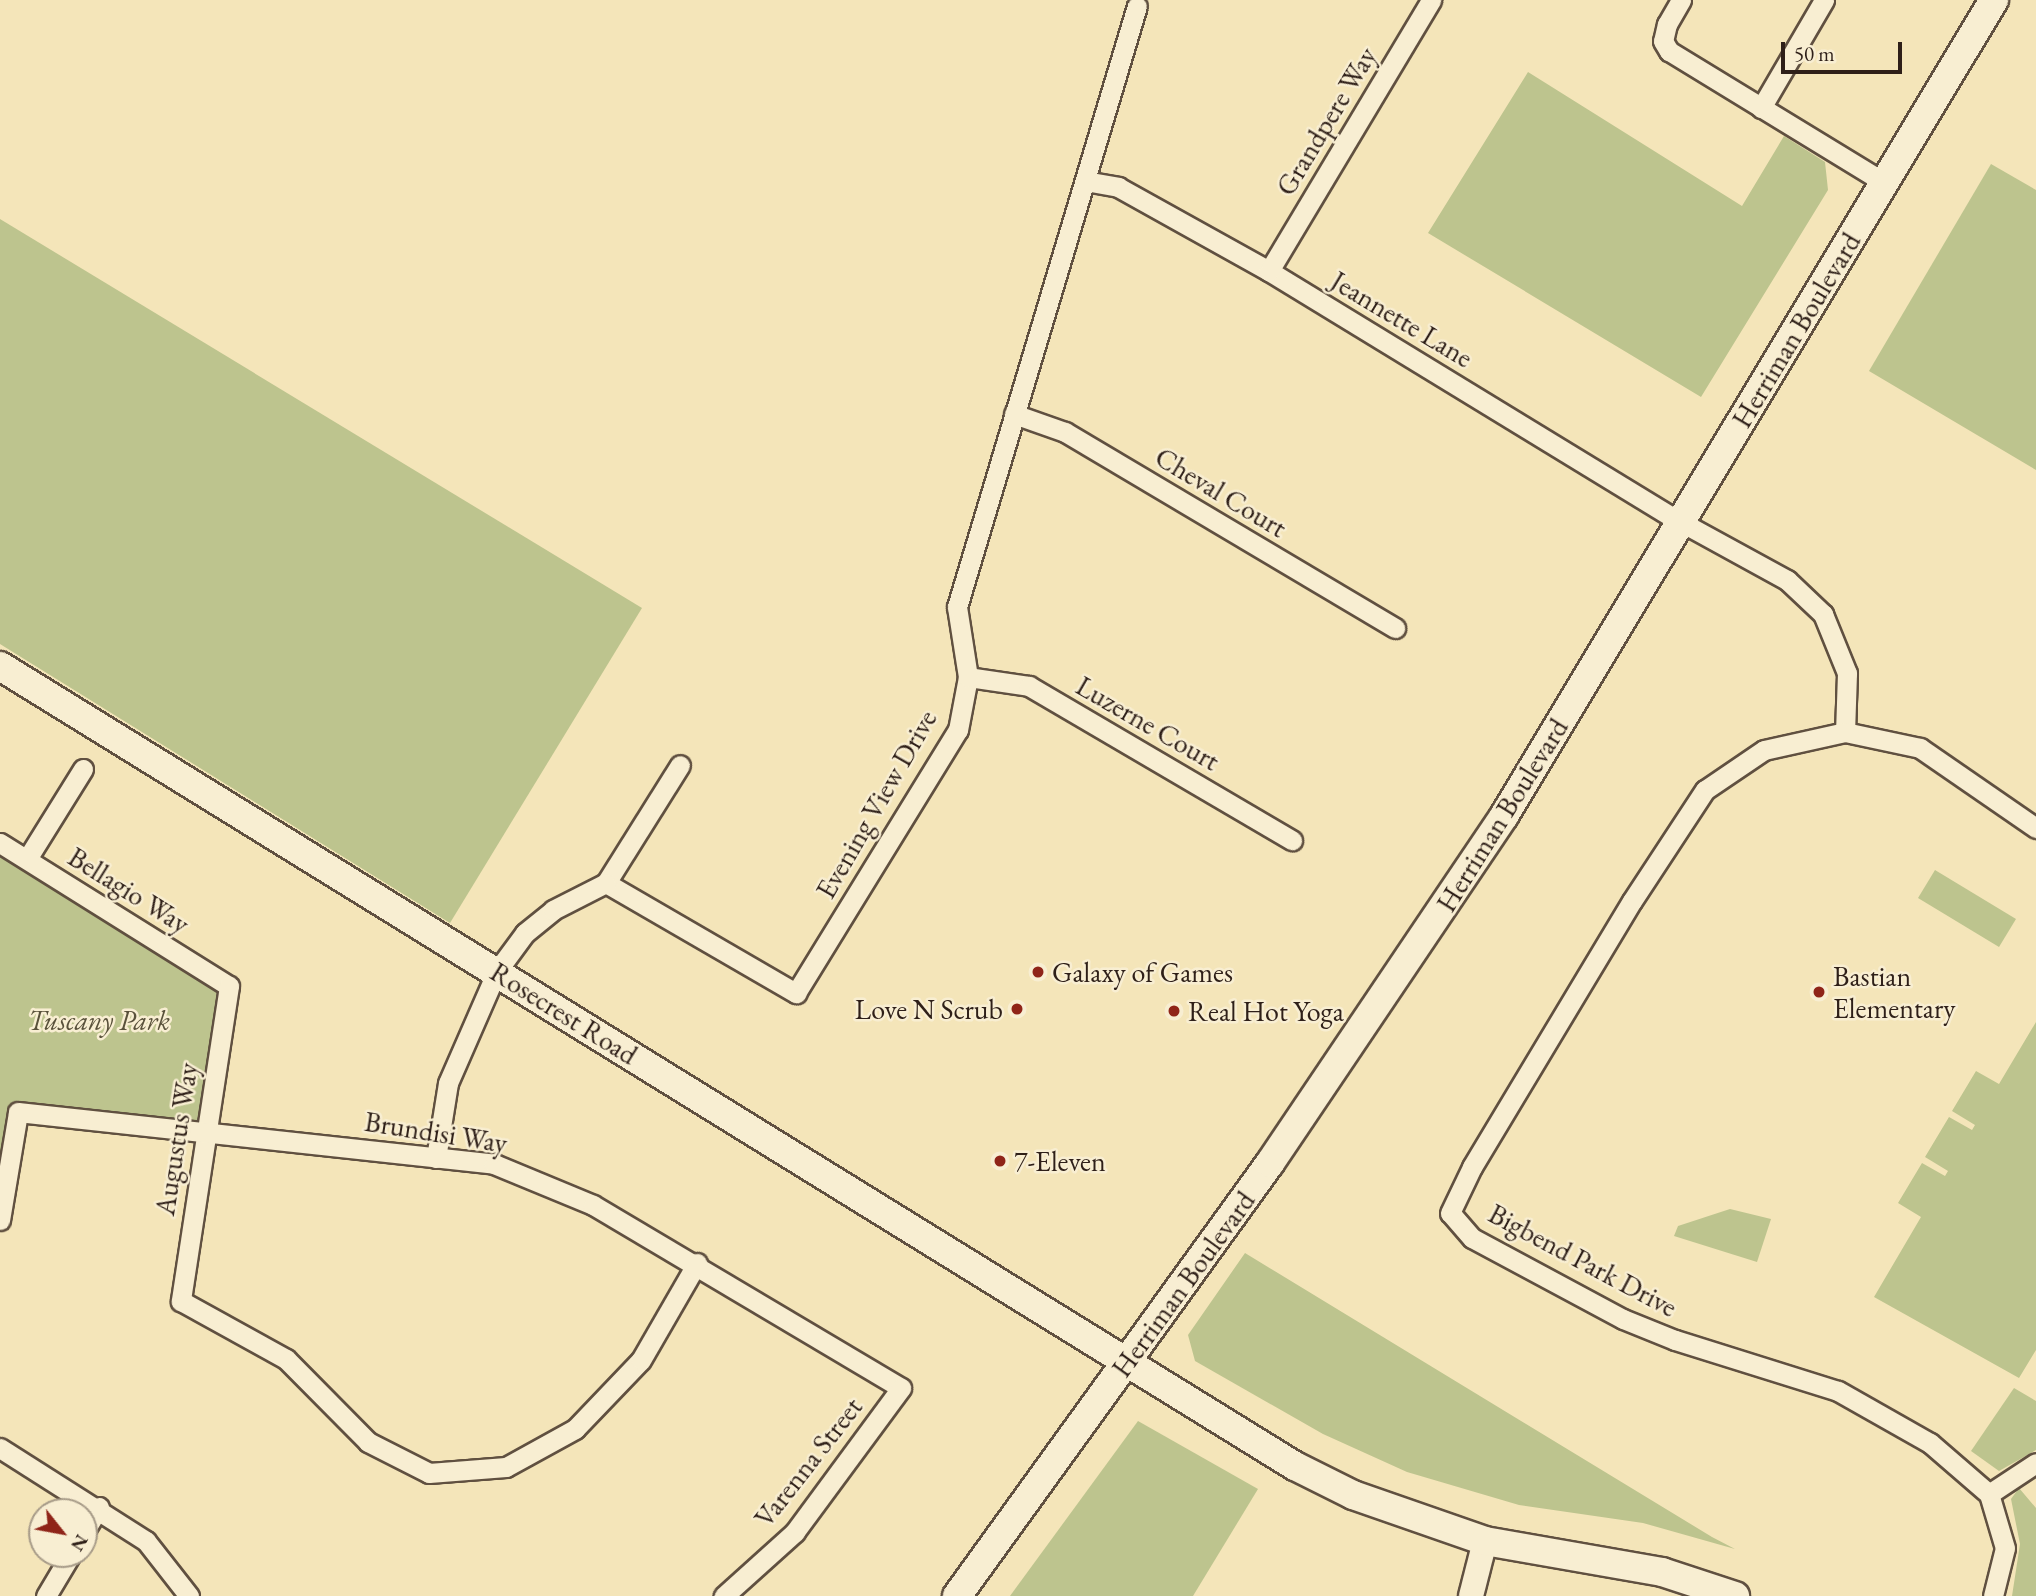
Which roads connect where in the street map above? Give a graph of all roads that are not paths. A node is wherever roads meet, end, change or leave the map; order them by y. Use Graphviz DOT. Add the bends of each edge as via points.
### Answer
graph roads {
  1 [pos="1431,0"];
  2 [pos="1681,0"];
  3 [pos="1824,0"];
  4 [pos="1994,0"];
  5 [pos="1137,6"];
  6 [pos="1760,107"];
  7 [pos="1085,181"];
  8 [pos="1884,182"];
  9 [pos="1269,271"];
  10 [pos="1014,414"];
  11 [pos="1681,522"];
  12 [pos="1395,628"];
  13 [pos="0,666"];
  14 [pos="968,677"];
  15 [pos="1845,732"];
  16 [pos="680,765"];
  17 [pos="83,769"];
  18 [pos="2036,828"];
  19 [pos="1292,839"];
  20 [pos="0,843"];
  21 [pos="27,859"];
  22 [pos="606,883"];
  23 [pos="498,971"];
  24 [pos="229,986"];
  25 [pos="205,1130"];
  26 [pos="436,1158"];
  27 [pos="0,1220"];
  28 [pos="697,1263"];
  29 [pos="1125,1364"];
  30 [pos="901,1388"];
  31 [pos="0,1448"];
  32 [pos="2036,1463"];
  33 [pos="1989,1494"];
  34 [pos="99,1507"];
  35 [pos="1485,1541"];
  36 [pos="63,1568"];
  37 [pos="46,1596"];
  38 [pos="190,1596"];
  39 [pos="724,1596"];
  40 [pos="957,1596"];
  41 [pos="1471,1596"];
  42 [pos="1735,1596"];
  43 [pos="1993,1596"];
  1 -- 9 [label="street, Grandpere Way"];
  2 -- 6 [label="street" via="1663,41 1669,51"];
  3 -- 6 [label="street"];
  4 -- 8 [label="main road, Herriman Boulevard"];
  5 -- 7 [label="street, Evening View Drive"];
  6 -- 8 [label="street"];
  7 -- 9 [label="street, Jeannette Lane" via="1118,187"];
  7 -- 10 [label="street, Evening View Drive"];
  8 -- 11 [label="main road, Herriman Boulevard"];
  9 -- 11 [label="street, Jeannette Lane"];
  10 -- 12 [label="street, Cheval Court" via="1065,432"];
  10 -- 14 [label="street, Evening View Drive" via="957,607"];
  11 -- 15 [label="street, Jeannette Lane" via="1787,580 1823,614 1847,673"];
  11 -- 29 [label="main road, Herriman Boulevard" via="1504,816 1423,940"];
  13 -- 23 [label="main road, Rosecrest Road"];
  14 -- 19 [label="street, Luzerne Court" via="1030,686"];
  14 -- 22 [label="street, Evening View Drive" via="958,730 796,993"];
  15 -- 18 [label="street" via="1920,748"];
  15 -- 33 [label="street, Bigbend Park Drive" via="1764,750 1705,790 1632,901 1472,1167 1450,1213 1472,1238 1623,1319 1838,1391 1930,1443"];
  16 -- 22 [label="street"];
  17 -- 21 [label="street"];
  20 -- 21 [label="street, Bellagio Way"];
  21 -- 24 [label="street, Bellagio Way"];
  22 -- 23 [label="street" via="553,910 526,933"];
  23 -- 26 [label="street" via="448,1083"];
  23 -- 29 [label="main road, Rosecrest Road"];
  24 -- 25 [label="street, Augustus Way"];
  25 -- 26 [label="street, Brundisi Way"];
  25 -- 27 [label="street, Brundisi Way" via="18,1112"];
  25 -- 28 [label="street, Augustus Way" via="181,1301 286,1359 368,1442 429,1473 506,1467 575,1429 641,1360"];
  26 -- 28 [label="street, Brundisi Way" via="494,1164 593,1205"];
  28 -- 30 [label="street, Brundisi Way"];
  29 -- 35 [label="main road, Rosecrest Road" via="1239,1434 1353,1495"];
  29 -- 40 [label="main road, Herriman Boulevard"];
  30 -- 39 [label="street, Varenna Street" via="795,1532"];
  31 -- 34 [label="street"];
  32 -- 33 [label="street"];
  33 -- 43 [label="street" via="2005,1548"];
  34 -- 38 [label="street" via="146,1541"];
  35 -- 41 [label="street"];
  35 -- 42 [label="main road, Rosecrest Road" via="1661,1572"];
  36 -- 37 [label="street"];
}
